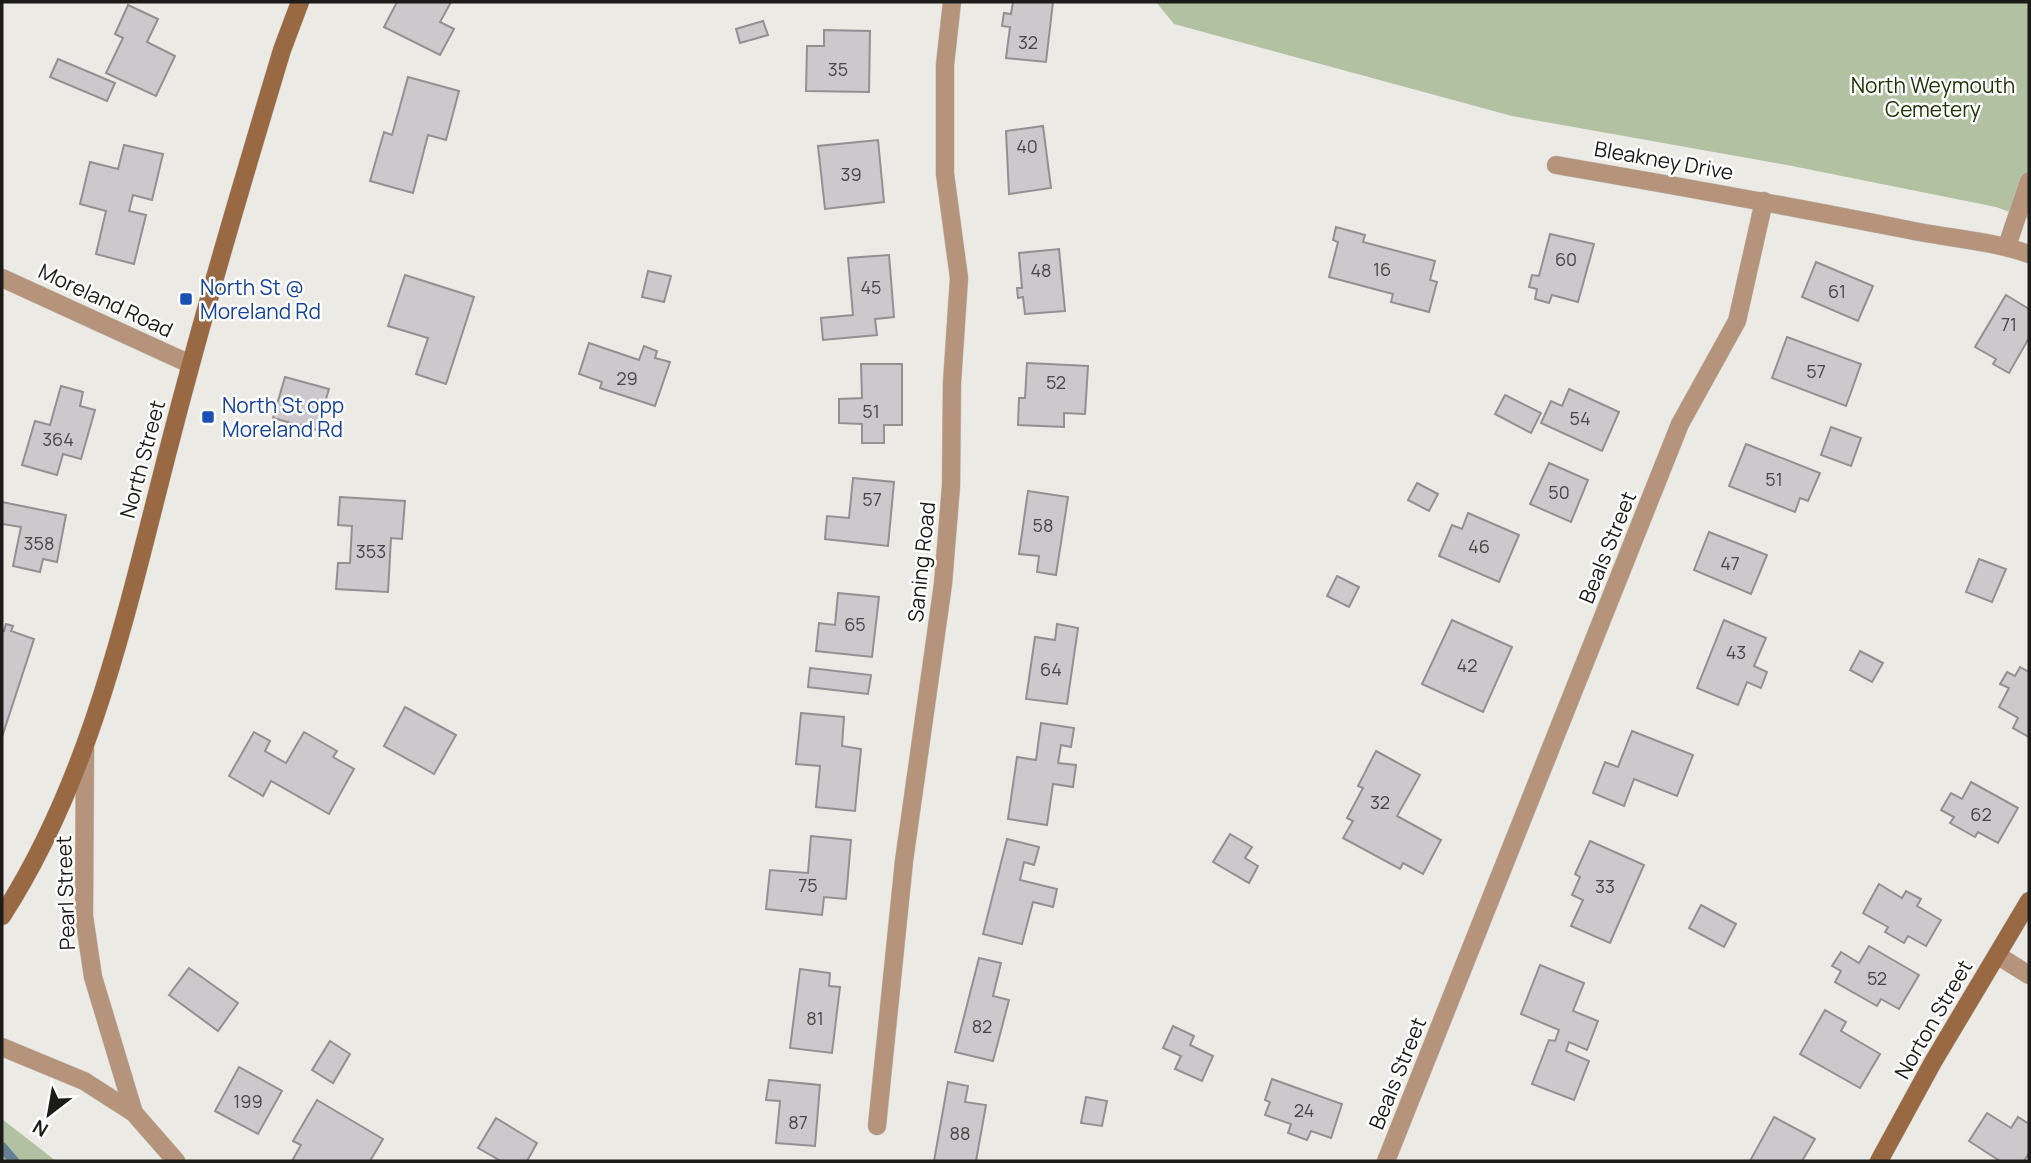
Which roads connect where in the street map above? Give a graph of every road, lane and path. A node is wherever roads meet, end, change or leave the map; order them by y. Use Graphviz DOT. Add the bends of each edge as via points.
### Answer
graph roads {
  1 [pos="300,2"];
  2 [pos="952,2"];
  3 [pos="1556,165"];
  4 [pos="2029,181"];
  5 [pos="1764,201"];
  6 [pos="2007,246"];
  7 [pos="2029,254"];
  8 [pos="2,278"];
  9 [pos="190,364"];
  10 [pos="85,748"];
  11 [pos="2029,901"];
  12 [pos="2,916"];
  13 [pos="1997,955"];
  14 [pos="2029,975"];
  15 [pos="2,1047"];
  16 [pos="134,1113"];
  17 [pos="877,1126"];
  18 [pos="176,1161"];
  19 [pos="1386,1161"];
  20 [pos="1879,1161"];
  1 -- 9 [label="street, North Street"];
  2 -- 17 [label="street, Saning Road" via="945,65 945,174 959,278 951,486 943,584 904,861"];
  3 -- 5 [label="street, Bleakney Drive"];
  4 -- 6 [label="street"];
  5 -- 6 [label="street" via="1954,240"];
  5 -- 19 [label="street, Beals Street" via="1737,321 1680,424"];
  6 -- 7 [label="street"];
  8 -- 9 [label="street, Moreland Road"];
  9 -- 10 [label="street, North Street" via="116,648"];
  10 -- 12 [label="street, North Street" via="49,830"];
  10 -- 16 [label="street, Pearl Street" via="84,916 93,977"];
  11 -- 13 [label="street, Norton Street"];
  13 -- 14 [label="street"];
  13 -- 20 [label="street, Norton Street"];
  15 -- 16 [label="street, Pearl Street" via="84,1081"];
  16 -- 18 [label="street, Pearl Street"];
}
